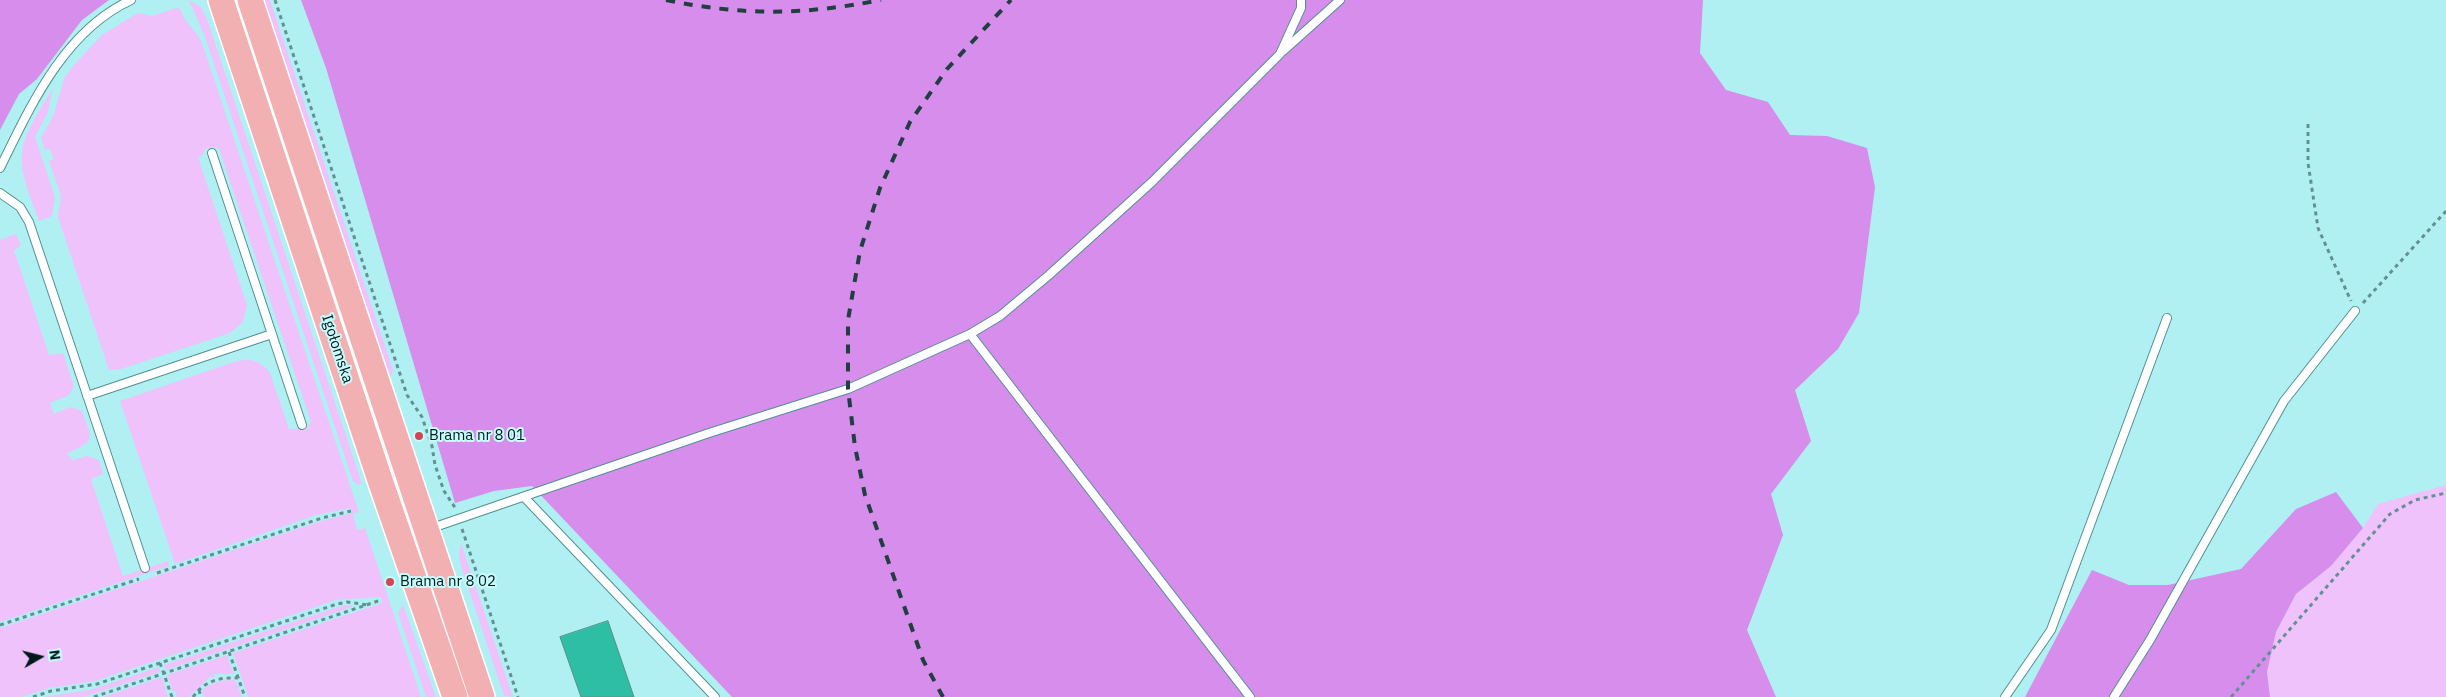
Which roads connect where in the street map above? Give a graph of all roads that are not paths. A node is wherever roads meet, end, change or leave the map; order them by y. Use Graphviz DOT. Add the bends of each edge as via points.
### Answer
graph roads {
  1 [pos="131,0"];
  2 [pos="250,0"];
  3 [pos="1301,0"];
  4 [pos="1340,0"];
  5 [pos="219,5"];
  6 [pos="1280,54"];
  7 [pos="212,153"];
  8 [pos="0,168"];
  9 [pos="0,193"];
  10 [pos="2356,311"];
  11 [pos="2167,318"];
  12 [pos="272,334"];
  13 [pos="970,334"];
  14 [pos="88,396"];
  15 [pos="302,424"];
  16 [pos="524,497"];
  17 [pos="426,529"];
  18 [pos="145,568"];
  19 [pos="455,697"];
  20 [pos="482,697"];
  21 [pos="715,697"];
  22 [pos="1250,697"];
  23 [pos="2005,697"];
  24 [pos="2114,697"];
  1 -- 8 [label="lane" via="94,22 71,48 38,95"];
  2 -- 17 [label="main road, Igołomska"];
  3 -- 6 [label="lane" via="1301,8"];
  4 -- 6 [label="lane"];
  5 -- 19 [label="main road, Igołomska"];
  6 -- 13 [label="lane" via="1152,182 1000,316"];
  7 -- 12 [label="lane"];
  9 -- 14 [label="lane" via="28,218"];
  10 -- 24 [label="lane" via="2284,401 2150,640"];
  11 -- 23 [label="lane" via="2051,630"];
  12 -- 14 [label="lane"];
  12 -- 15 [label="lane"];
  13 -- 16 [label="lane" via="848,389"];
  13 -- 22 [label="lane"];
  14 -- 18 [label="lane"];
  16 -- 17 [label="lane"];
  16 -- 21 [label="lane"];
  17 -- 20 [label="main road, Igołomska"];
}
